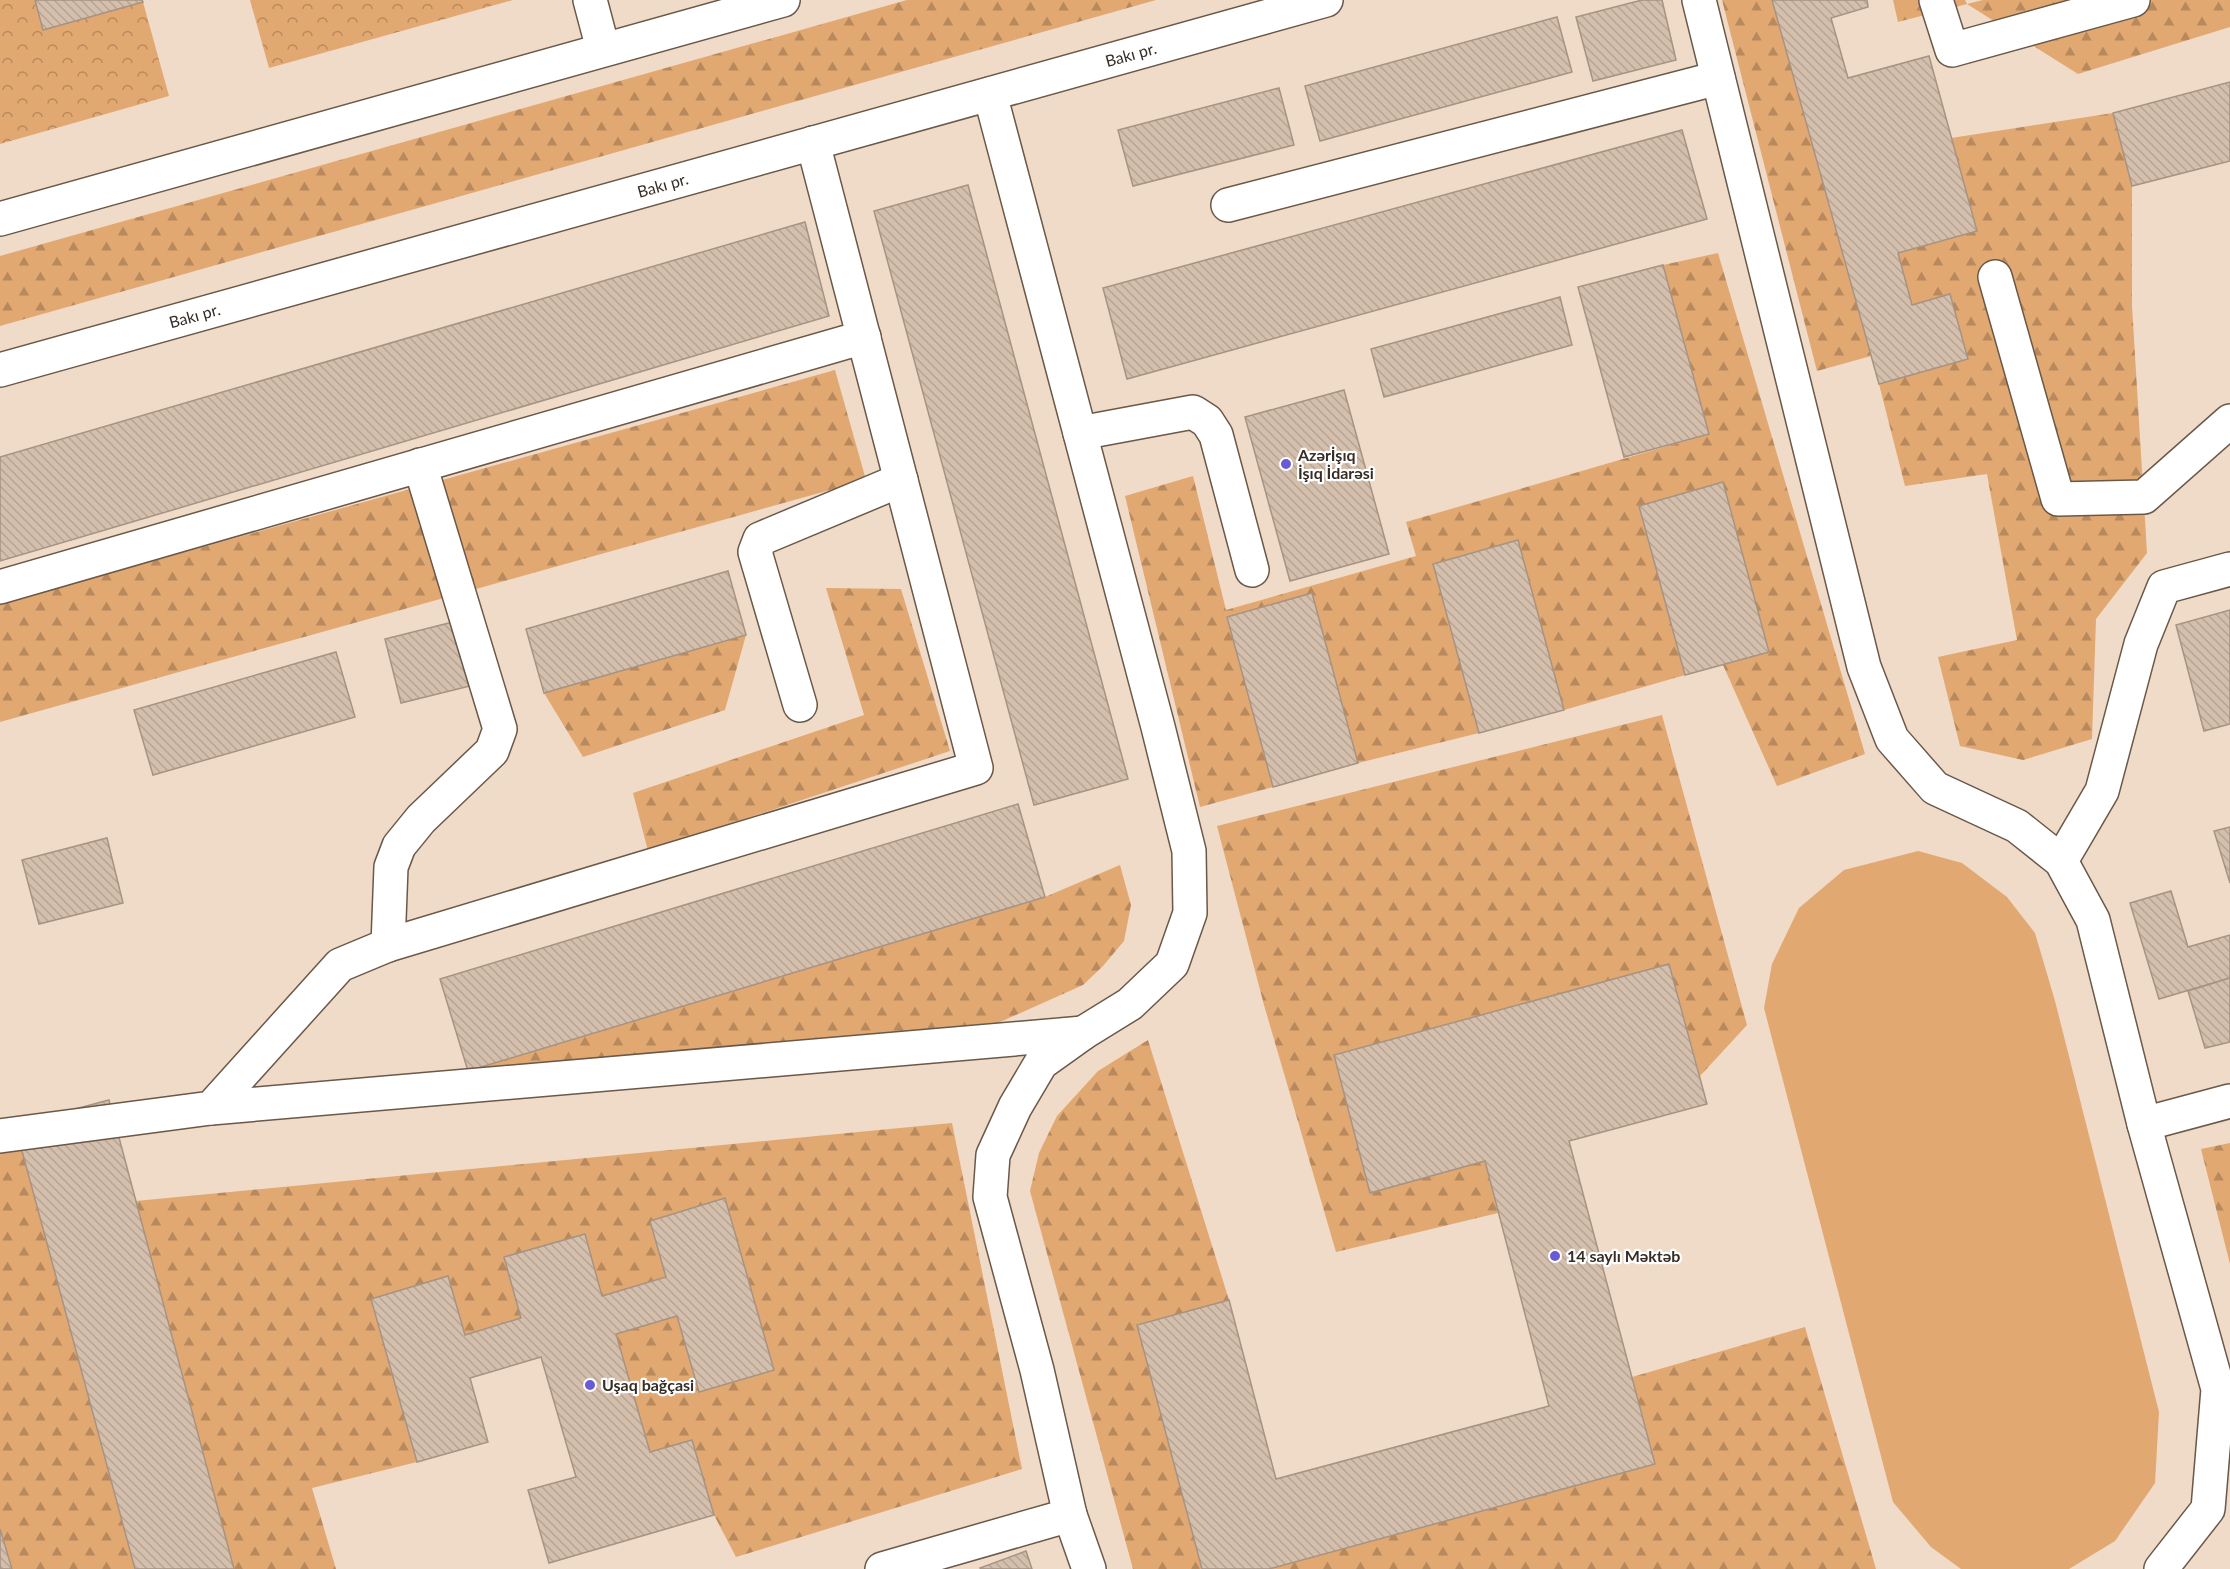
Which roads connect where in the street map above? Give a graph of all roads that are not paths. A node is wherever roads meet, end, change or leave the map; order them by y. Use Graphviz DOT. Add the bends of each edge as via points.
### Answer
graph roads {
  1 [pos="590,0"];
  2 [pos="783,0"];
  3 [pos="1326,0"];
  4 [pos="1699,0"];
  5 [pos="1936,0"];
  6 [pos="2133,0"];
  7 [pos="603,50"];
  8 [pos="1718,78"];
  9 [pos="990,94"];
  10 [pos="813,143"];
  11 [pos="1228,205"];
  12 [pos="0,219"];
  13 [pos="1995,277"];
  14 [pos="864,337"];
  15 [pos="0,370"];
  16 [pos="2230,421"];
  17 [pos="1080,433"];
  18 [pos="420,465"];
  19 [pos="901,480"];
  20 [pos="2230,569"];
  21 [pos="1252,570"];
  22 [pos="0,587"];
  23 [pos="800,705"];
  24 [pos="2061,861"];
  25 [pos="388,945"];
  26 [pos="1083,1033"];
  27 [pos="2230,1101"];
  28 [pos="212,1108"];
  29 [pos="2144,1124"];
  30 [pos="0,1136"];
  31 [pos="1070,1515"];
  32 [pos="882,1569"];
  33 [pos="1089,1569"];
  34 [pos="2161,1569"];
  1 -- 7 [label="street"];
  2 -- 7 [label="street"];
  3 -- 9 [label="street, Bakı pr."];
  4 -- 8 [label="street"];
  5 -- 6 [label="street" via="1952,50"];
  7 -- 12 [label="street"];
  8 -- 11 [label="street"];
  8 -- 24 [label="street" via="1864,667 1892,739 1935,788 2017,826"];
  9 -- 10 [label="street, Bakı pr."];
  9 -- 17 [label="street"];
  10 -- 14 [label="street"];
  10 -- 15 [label="street, Bakı pr."];
  13 -- 16 [label="street" via="2058,499 2144,497"];
  14 -- 18 [label="street"];
  14 -- 19 [label="street"];
  17 -- 21 [label="street" via="1193,412 1207,421 1216,435"];
  17 -- 26 [label="street" via="1189,850 1190,913 1172,964 1130,1004"];
  18 -- 22 [label="street"];
  18 -- 25 [label="street" via="500,729 492,751 399,846 391,867"];
  19 -- 23 [label="street" via="760,539 755,552"];
  19 -- 25 [label="street" via="976,768"];
  20 -- 24 [label="street" via="2164,586 2141,644 2102,791"];
  24 -- 29 [label="street" via="2093,920"];
  25 -- 28 [label="street" via="340,965"];
  26 -- 28 [label="street"];
  26 -- 31 [label="street" via="1041,1063 1015,1107 993,1155 990,1197 1037,1370"];
  27 -- 29 [label="street"];
  28 -- 30 [label="street"];
  29 -- 34 [label="street" via="2218,1389 2208,1509"];
  31 -- 32 [label="street"];
  31 -- 33 [label="street"];
}
